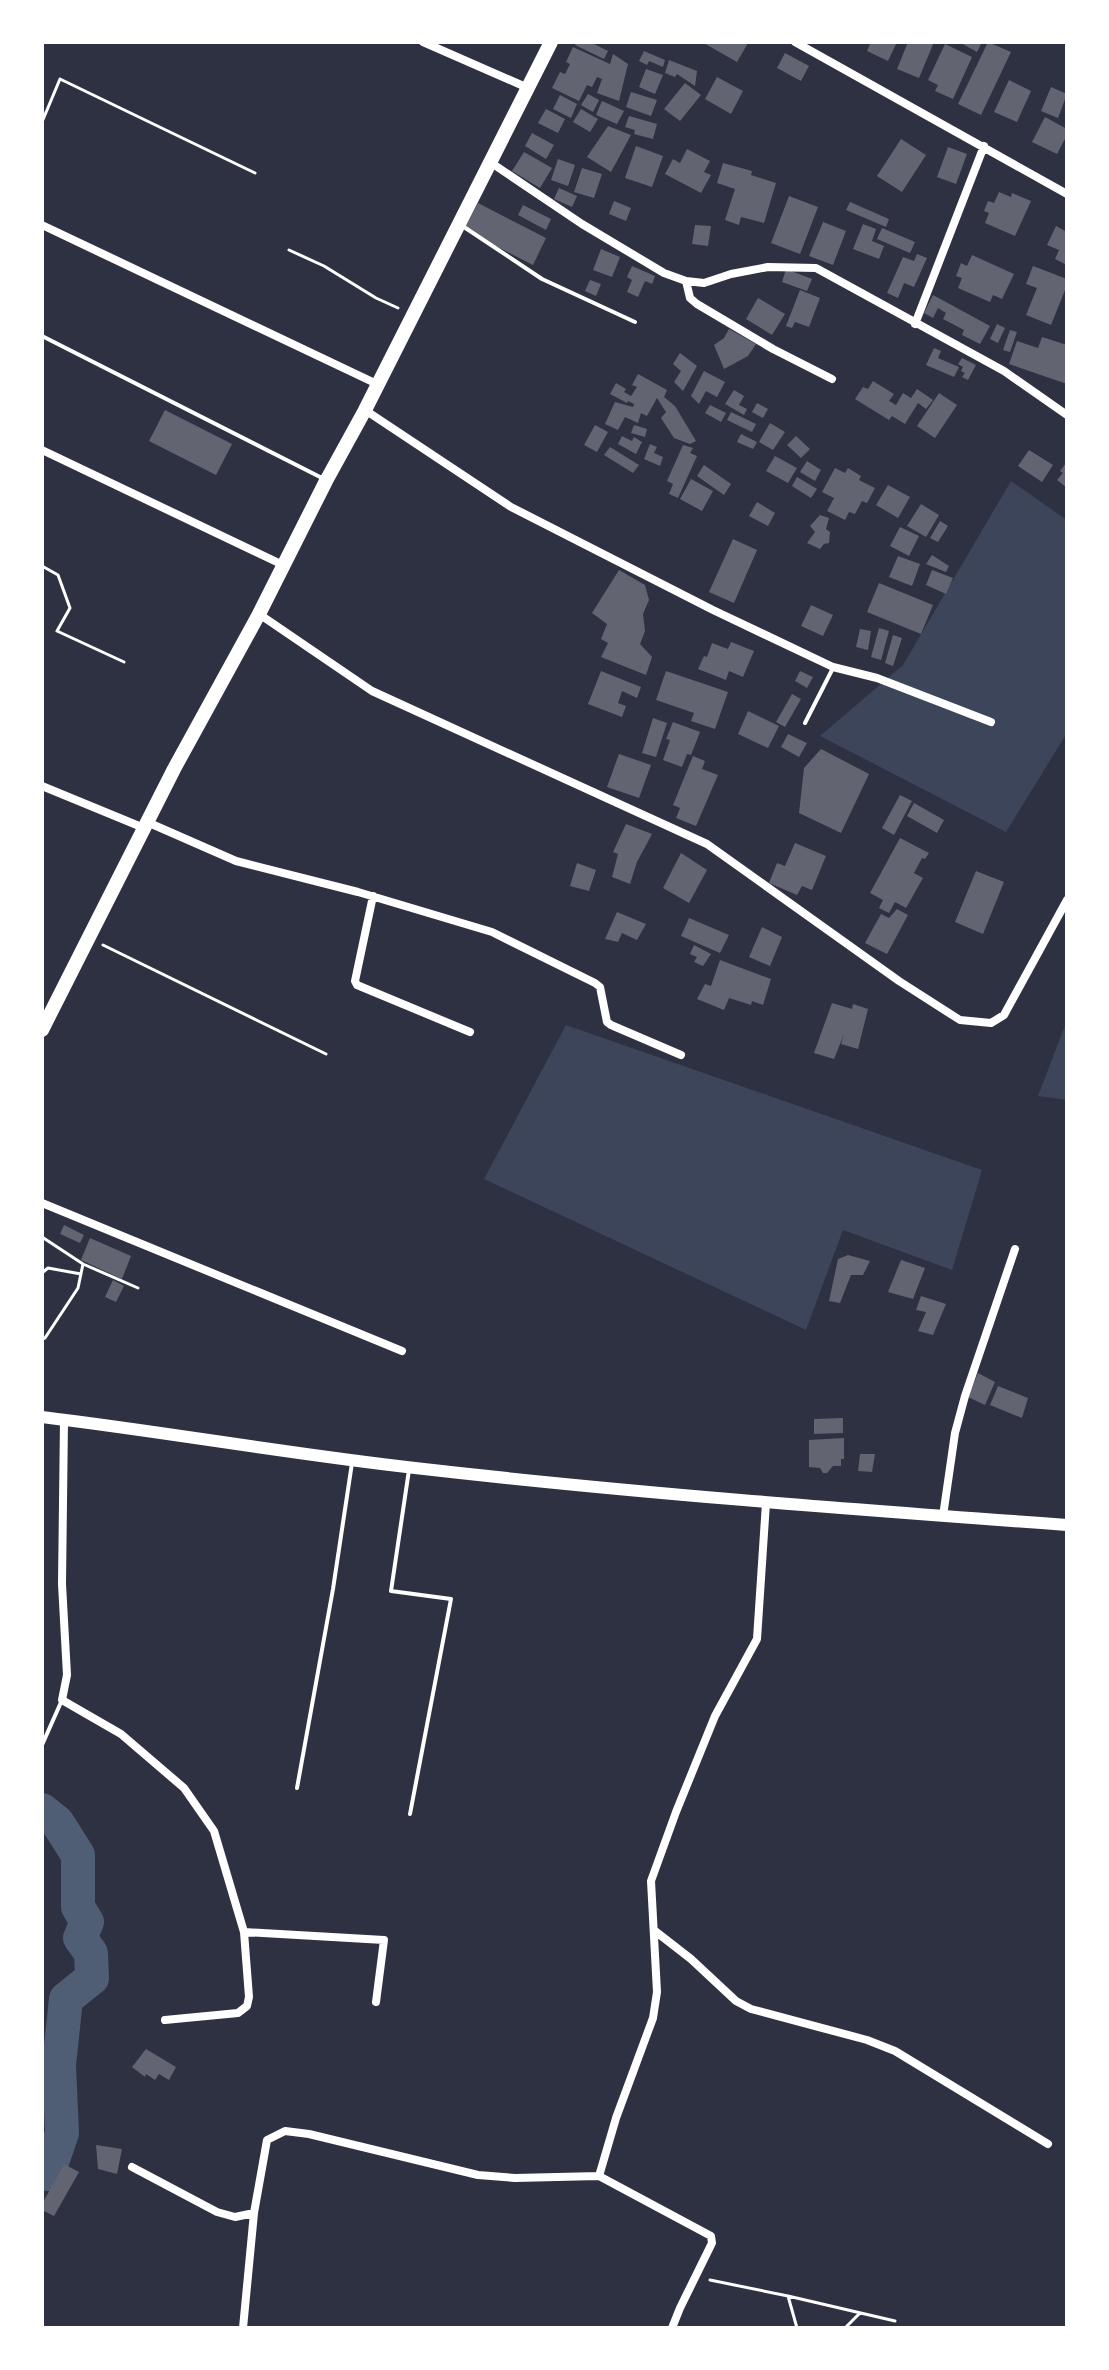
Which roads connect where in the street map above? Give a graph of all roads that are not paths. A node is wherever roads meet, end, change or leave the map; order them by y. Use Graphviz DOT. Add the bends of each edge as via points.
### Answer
graph roads {
  1 [pos="423,42"];
  2 [pos="551,42"];
  3 [pos="795,42"];
  4 [pos="528,88"];
  5 [pos="984,146"];
  6 [pos="490,162"];
  7 [pos="1067,194"];
  8 [pos="459,224"];
  9 [pos="42,225"];
  10 [pos="686,281"];
  11 [pos="635,322"];
  12 [pos="915,324"];
  13 [pos="42,336"];
  14 [pos="832,379"];
  15 [pos="377,384"];
  16 [pos="365,410"];
  17 [pos="1067,415"];
  18 [pos="42,450"];
  19 [pos="326,481"];
  20 [pos="283,565"];
  21 [pos="259,614"];
  22 [pos="833,667"];
  23 [pos="991,722"];
  24 [pos="805,723"];
  25 [pos="42,786"];
  26 [pos="145,825"];
  27 [pos="373,896"];
  28 [pos="1067,900"];
  29 [pos="42,1030"];
  30 [pos="470,1032"];
  31 [pos="681,1055"];
  32 [pos="42,1203"];
  33 [pos="1015,1249"];
  34 [pos="402,1351"];
  35 [pos="42,1417"];
  36 [pos="64,1420"];
  37 [pos="352,1460"];
  38 [pos="410,1468"];
  39 [pos="766,1503"];
  40 [pos="943,1516"];
  41 [pos="1067,1525"];
  42 [pos="62,1700"];
  43 [pos="42,1745"];
  44 [pos="297,1788"];
  45 [pos="410,1814"];
  46 [pos="655,1931"];
  47 [pos="244,1932"];
  48 [pos="376,2002"];
  49 [pos="165,2020"];
  50 [pos="1048,2144"];
  51 [pos="132,2167"];
  52 [pos="599,2176"];
  53 [pos="254,2213"];
  54 [pos="243,2328"];
  55 [pos="672,2328"];
  1 -- 4 [label="street"];
  2 -- 4 [label="main road"];
  3 -- 5 [label="street"];
  4 -- 6 [label="main road"];
  5 -- 7 [label="street"];
  5 -- 12 [label="street"];
  6 -- 8 [label="main road"];
  6 -- 10 [label="street" via="582,224"];
  8 -- 11 [label="lane" via="542,279"];
  8 -- 15 [label="main road"];
  9 -- 15 [label="street"];
  10 -- 12 [label="street" via="704,283 768,267 816,268"];
  10 -- 14 [label="street" via="697,304"];
  12 -- 17 [label="street" via="1004,371"];
  13 -- 19 [label="lane"];
  15 -- 16 [label="main road"];
  16 -- 19 [label="main road"];
  16 -- 22 [label="street" via="511,507"];
  18 -- 20 [label="street"];
  19 -- 20 [label="main road"];
  20 -- 21 [label="main road"];
  21 -- 26 [label="main road"];
  21 -- 28 [label="street" via="372,691 707,844 960,1020 991,1023 1004,1015"];
  22 -- 23 [label="street" via="877,678"];
  22 -- 24 [label="lane"];
  25 -- 26 [label="street"];
  26 -- 27 [label="street" via="236,861"];
  26 -- 29 [label="main road"];
  27 -- 30 [label="street" via="357,985"];
  27 -- 31 [label="street" via="492,932 595,983 607,1022"];
  32 -- 34 [label="street"];
  33 -- 40 [label="street" via="961,1409"];
  35 -- 36 [label="main road"];
  36 -- 37 [label="main road"];
  36 -- 42 [label="street" via="67,1675"];
  37 -- 38 [label="main road"];
  37 -- 44 [label="lane"];
  38 -- 39 [label="main road"];
  38 -- 45 [label="lane" via="391,1591 451,1599"];
  39 -- 40 [label="main road"];
  39 -- 46 [label="street" via="757,1639 715,1716 651,1881"];
  40 -- 41 [label="main road"];
  42 -- 43 [label="lane"];
  42 -- 47 [label="street" via="121,1734 184,1788 214,1831"];
  46 -- 50 [label="street" via="736,2001 895,2051"];
  46 -- 52 [label="street" via="653,2018"];
  47 -- 48 [label="street" via="384,1940"];
  47 -- 49 [label="street" via="247,2006 238,2013"];
  51 -- 53 [label="street" via="217,2212 235,2217"];
  52 -- 53 [label="street" via="478,2175 285,2131 267,2140"];
  52 -- 55 [label="street" via="709,2233 712,2243"];
  53 -- 54 [label="street"];
}
